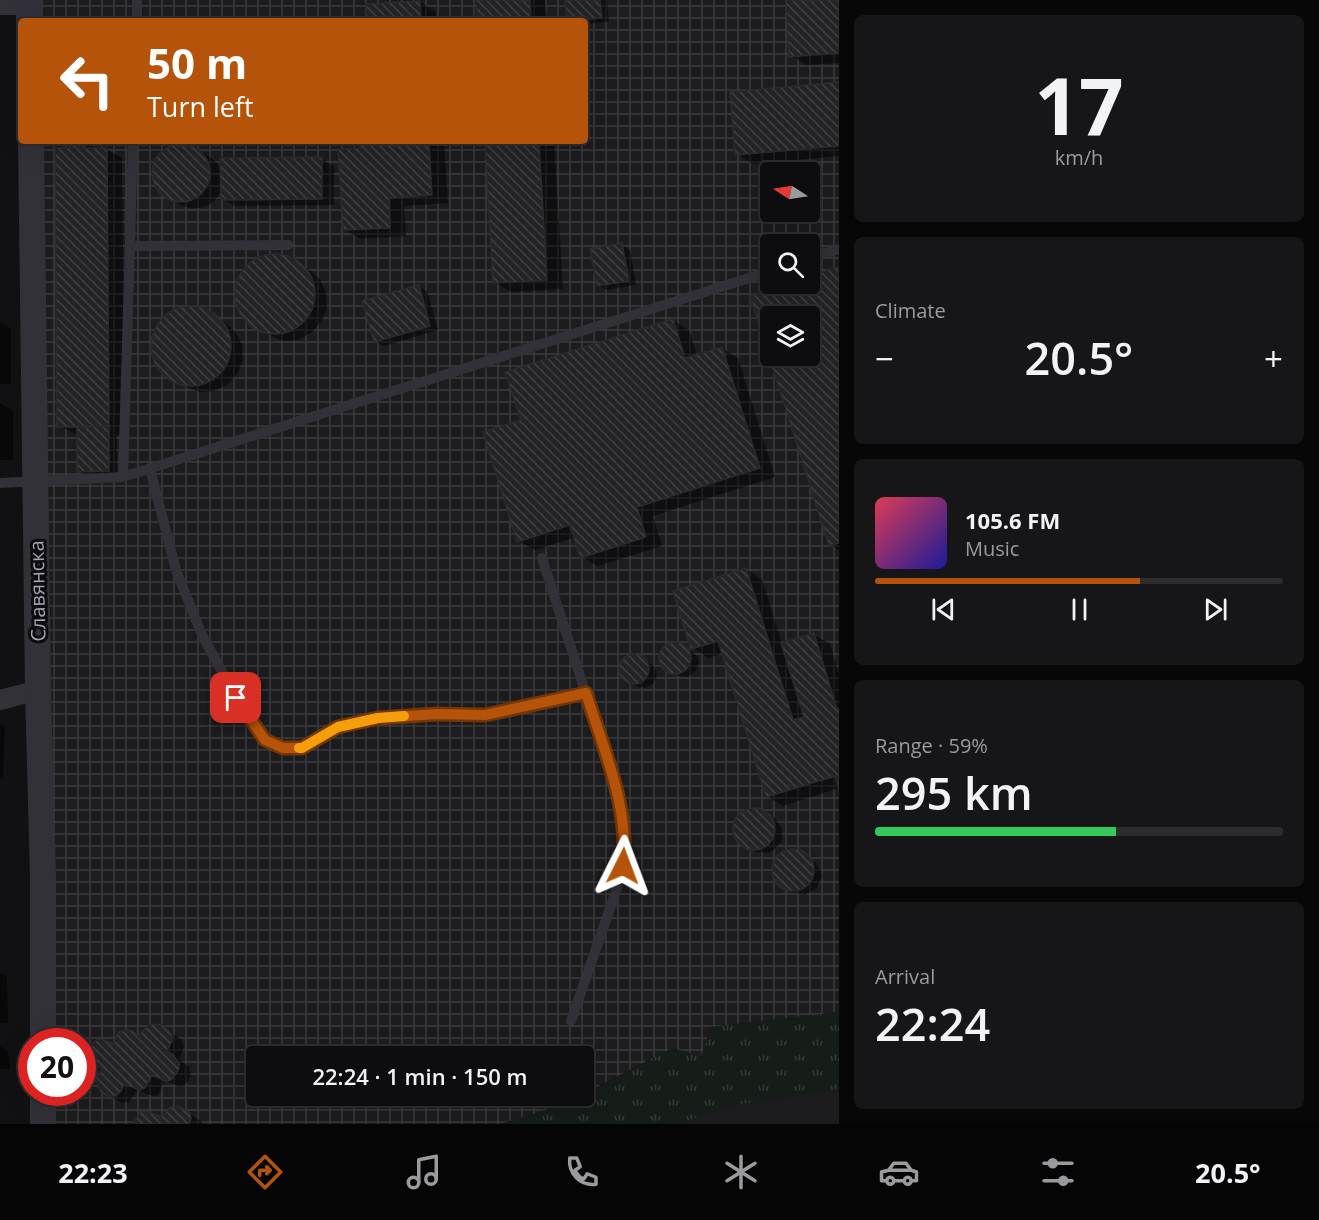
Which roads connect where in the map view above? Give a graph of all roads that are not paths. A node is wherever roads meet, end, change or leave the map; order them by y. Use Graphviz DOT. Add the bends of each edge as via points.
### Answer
graph roads {
  1 [pos="137,0"];
  2 [pos="0,5"];
  3 [pos="29,9"];
  4 [pos="137,18"];
  5 [pos="31,144"];
  6 [pos="133,144"];
  7 [pos="288,245"];
  8 [pos="130,246"];
  9 [pos="839,249"];
  10 [pos="820,255"];
  11 [pos="760,275"];
  12 [pos="150,469"];
  13 [pos="123,477"];
  14 [pos="0,483"];
  15 [pos="35,483"];
  16 [pos="542,558"];
  17 [pos="38,690"];
  18 [pos="586,693"];
  19 [pos="0,700"];
  20 [pos="571,1021"];
  21 [pos="43,1028"];
  22 [pos="43,1106"];
  23 [pos="43,1124"];
  1 -- 4 [label="lane"];
  2 -- 3 [label="street"];
  5 -- 15 [label="street, Славянска"];
  6 -- 8 [label="lane"];
  7 -- 8 [label="lane"];
  8 -- 13 [label="lane"];
  9 -- 10 [label="lane"];
  11 -- 12 [label="lane"];
  12 -- 13 [label="lane"];
  12 -- 18 [label="lane" via="176,570 198,624 236,698 265,740 283,748 302,748 338,727 378,718 485,715"];
  13 -- 15 [label="lane"];
  14 -- 15 [label="lane"];
  15 -- 17 [label="street, Славянска"];
  16 -- 18 [label="lane"];
  17 -- 19 [label="street"];
  17 -- 21 [label="street, Славянска"];
  18 -- 20 [label="lane" via="616,788 626,845 616,891"];
  22 -- 23 [label="street"];
}
